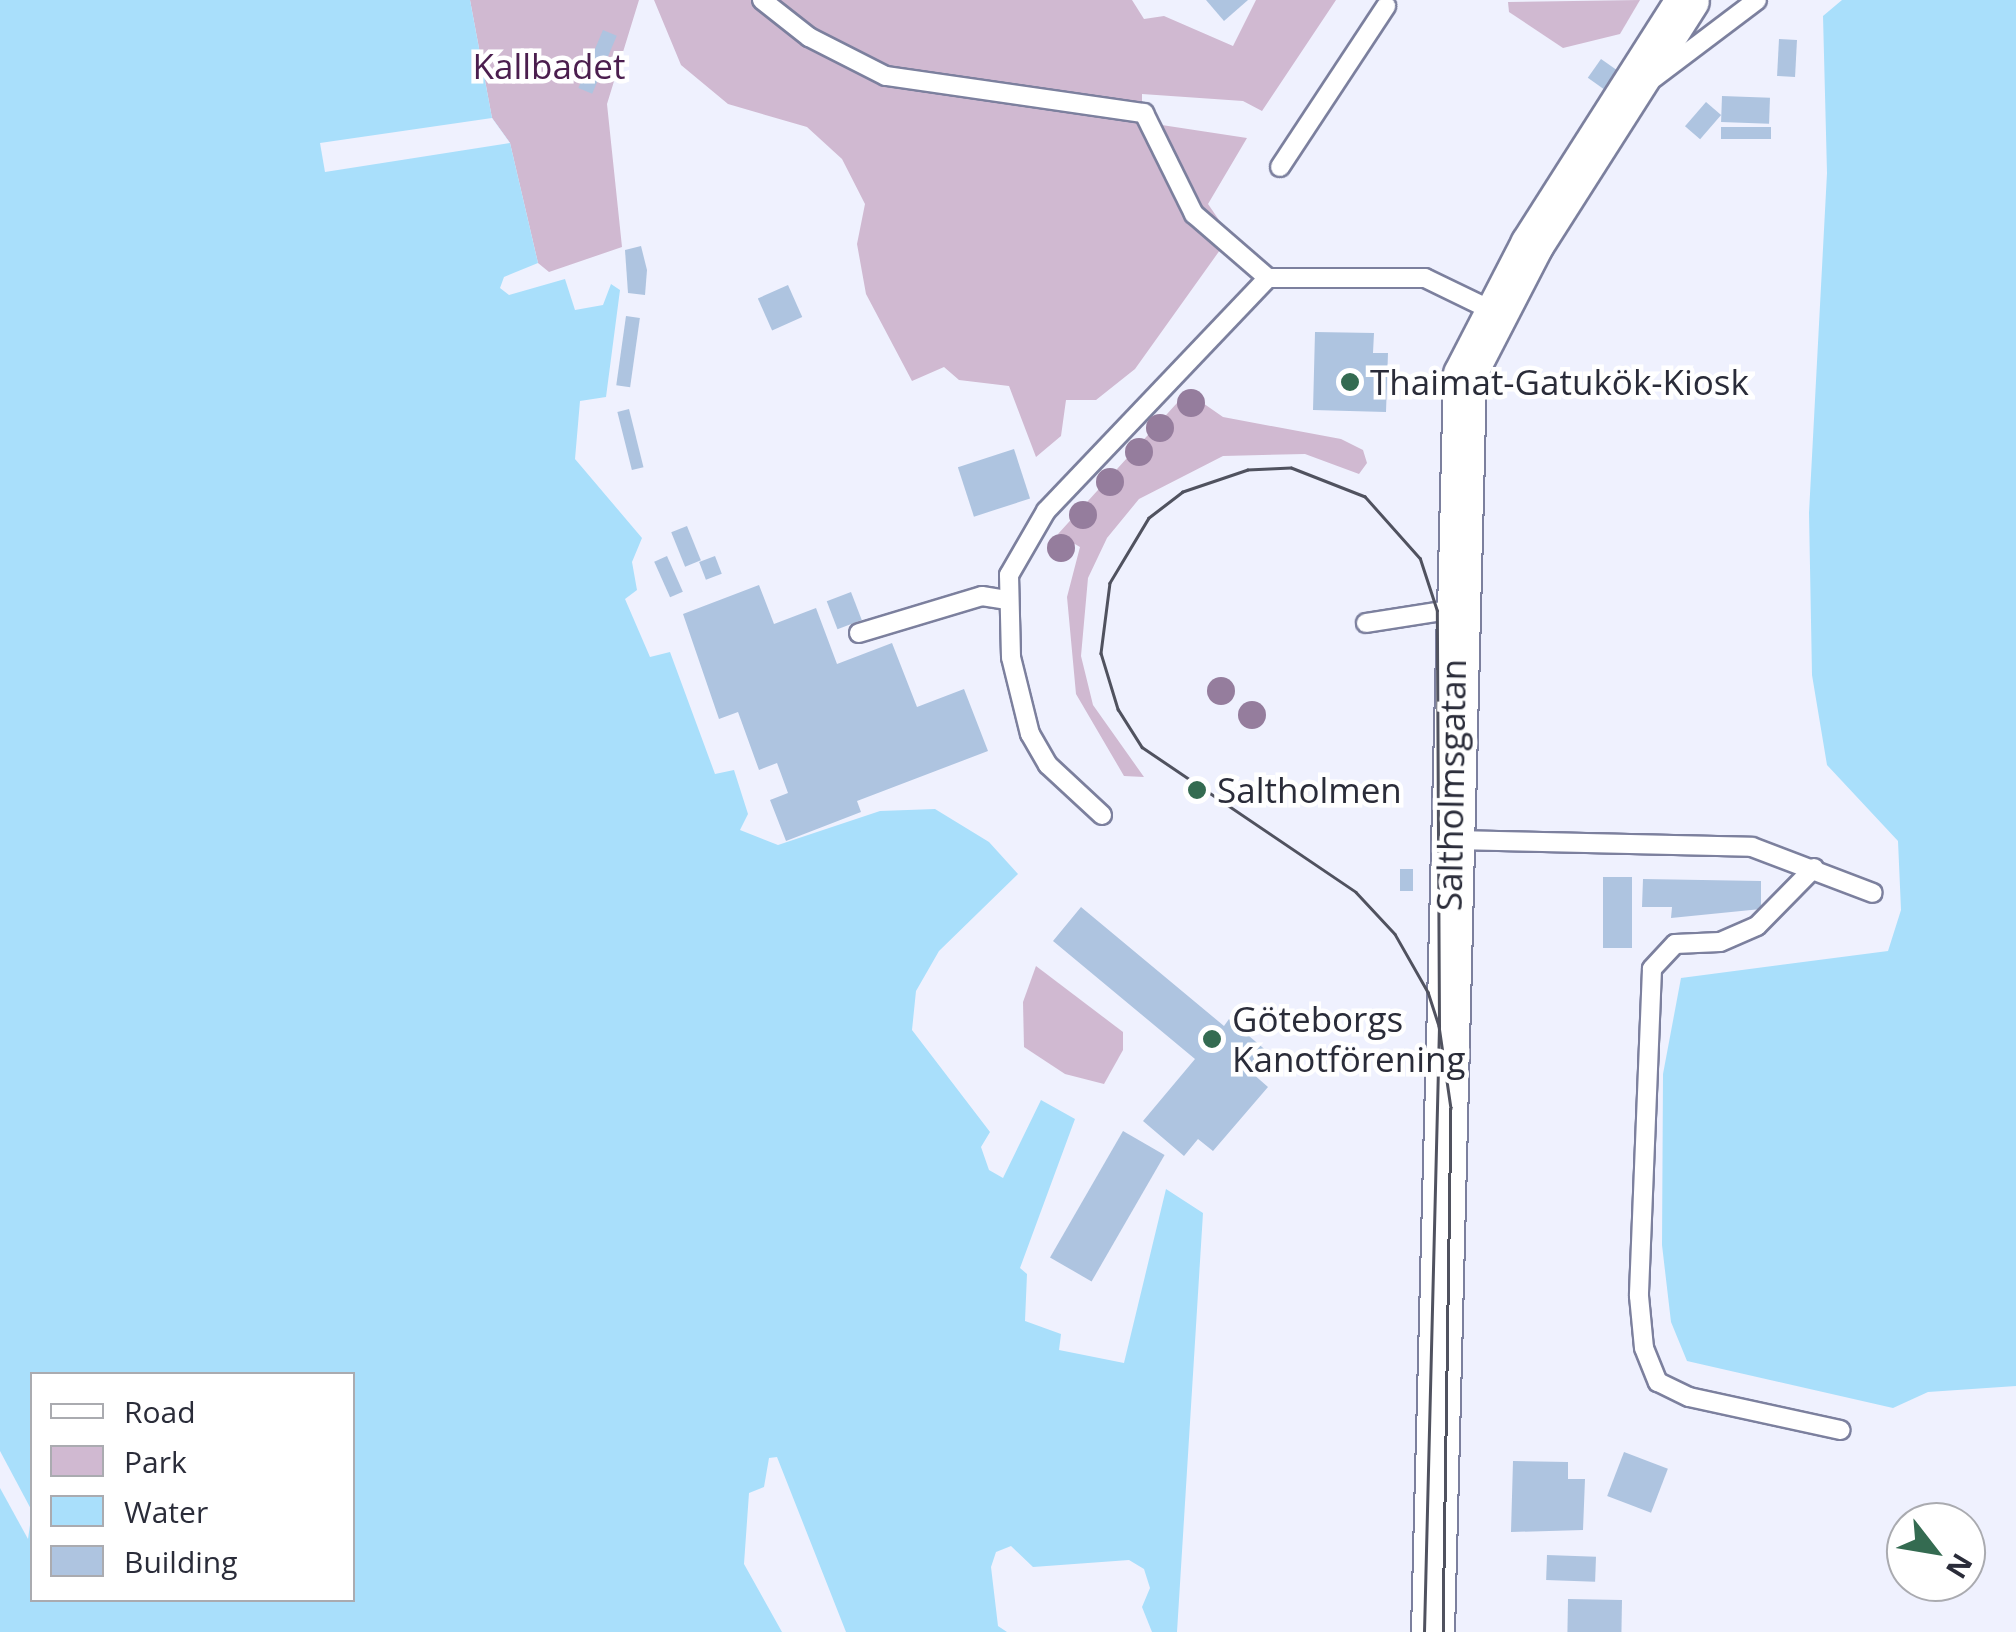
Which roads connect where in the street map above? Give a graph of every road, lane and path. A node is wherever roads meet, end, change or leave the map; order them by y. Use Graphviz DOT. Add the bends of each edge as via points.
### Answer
graph roads {
  1 [pos="762,0"];
  2 [pos="1706,0"];
  3 [pos="1757,0"];
  4 [pos="1386,6"];
  5 [pos="1680,14"];
  6 [pos="1622,102"];
  7 [pos="1280,167"];
  8 [pos="1268,278"];
  9 [pos="1493,311"];
  10 [pos="1008,600"];
  11 [pos="1455,608"];
  12 [pos="1366,623"];
  13 [pos="859,633"];
  14 [pos="1102,815"];
  15 [pos="1450,840"];
  16 [pos="1814,868"];
  17 [pos="1874,894"];
  18 [pos="1840,1430"];
  19 [pos="1433,1632"];
  1 -- 8 [label="lane" via="808,37 886,76 1144,112 1194,214"];
  2 -- 5 [label="lane"];
  3 -- 6 [label="lane"];
  4 -- 7 [label="lane"];
  5 -- 6 [label="street, Saltholmsgatan"];
  6 -- 9 [label="street, Saltholmsgatan"];
  8 -- 9 [label="lane" via="1425,278"];
  8 -- 10 [label="lane" via="1046,511 1009,575"];
  9 -- 11 [label="street, Saltholmsgatan" via="1469,363 1459,416"];
  10 -- 13 [label="lane" via="982,596"];
  10 -- 14 [label="lane" via="1030,734 1048,765"];
  11 -- 12 [label="lane"];
  11 -- 15 [label="street, Saltholmsgatan"];
  15 -- 16 [label="lane" via="1752,847"];
  15 -- 19 [label="street, Saltholmsgatan"];
  16 -- 17 [label="lane"];
  16 -- 18 [label="lane" via="1758,926 1720,942 1676,944 1652,969 1640,1296 1644,1348 1658,1382 1688,1397"];
}
